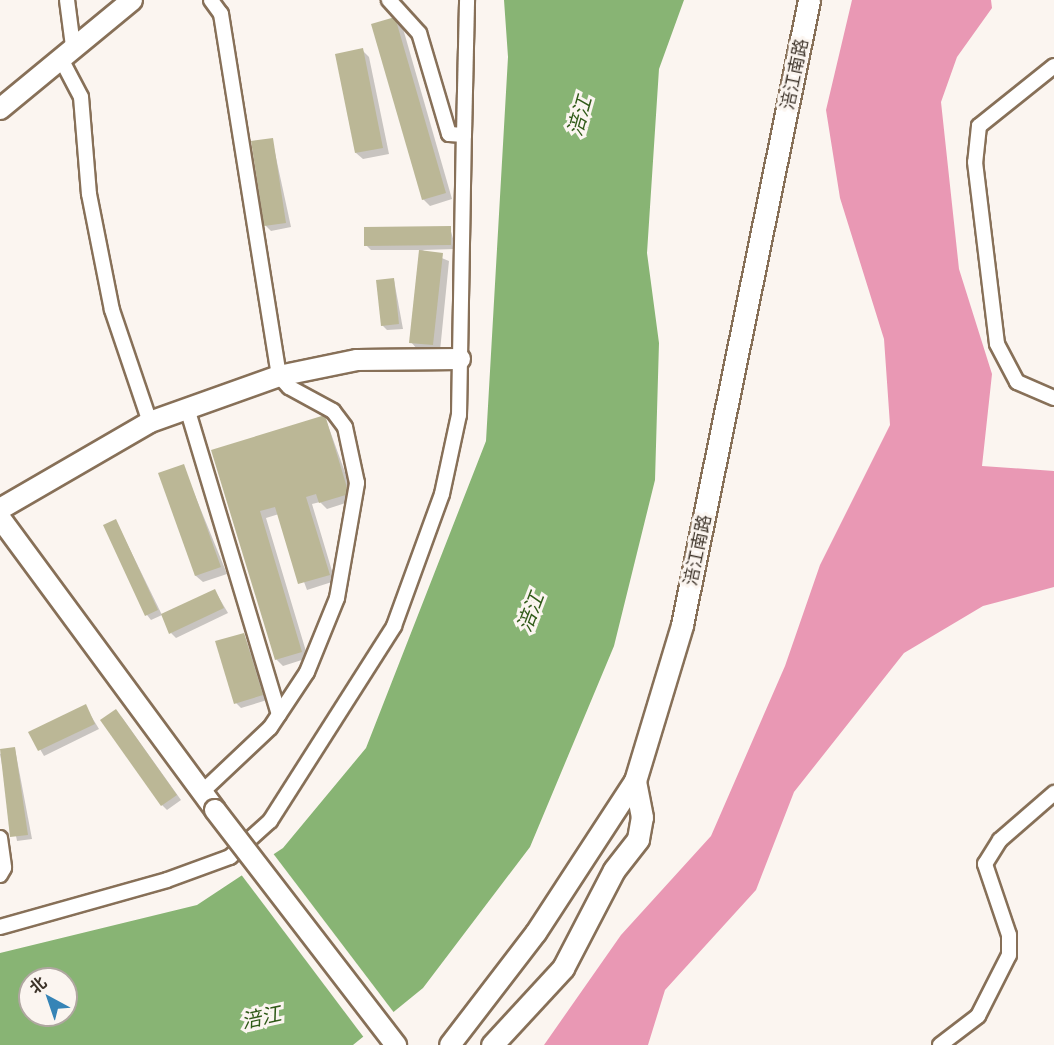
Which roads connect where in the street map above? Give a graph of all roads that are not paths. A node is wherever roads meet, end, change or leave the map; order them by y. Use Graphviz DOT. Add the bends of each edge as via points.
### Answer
graph roads {
  1 [pos="67,0"];
  2 [pos="132,0"];
  3 [pos="211,0"];
  4 [pos="388,0"];
  5 [pos="467,0"];
  6 [pos="809,0"];
  7 [pos="67,52"];
  8 [pos="1054,66"];
  9 [pos="0,109"];
  10 [pos="464,135"];
  11 [pos="460,359"];
  12 [pos="279,376"];
  13 [pos="1054,398"];
  14 [pos="188,408"];
  15 [pos="150,422"];
  16 [pos="0,509"];
  17 [pos="0,518"];
  18 [pos="279,714"];
  19 [pos="635,781"];
  20 [pos="202,792"];
  21 [pos="1054,793"];
  22 [pos="0,838"];
  23 [pos="0,876"];
  24 [pos="0,927"];
  25 [pos="396,1045"];
  26 [pos="450,1045"];
  27 [pos="492,1045"];
  28 [pos="940,1045"];
  1 -- 7 [label="street"];
  2 -- 7 [label="street"];
  3 -- 12 [label="street" via="221,14"];
  4 -- 10 [label="street" via="418,33 449,134"];
  5 -- 10 [label="street"];
  6 -- 19 [label="main road, 涪江南路" via="682,625"];
  7 -- 9 [label="street"];
  7 -- 15 [label="street" via="81,97 89,194 112,310"];
  8 -- 13 [label="street" via="979,126 975,162 997,344 1017,382"];
  10 -- 11 [label="street"];
  11 -- 12 [label="street" via="357,360"];
  11 -- 24 [label="street" via="459,415 442,494 394,626 270,820 230,857 167,880"];
  12 -- 14 [label="street"];
  12 -- 18 [label="street" via="289,387 333,411 345,427 357,483 337,598 307,672"];
  14 -- 15 [label="street"];
  14 -- 18 [label="street"];
  15 -- 16 [label="street"];
  17 -- 20 [label="street"];
  18 -- 20 [label="street"];
  19 -- 26 [label="street, 涪江南路" via="536,933"];
  19 -- 27 [label="main road" via="642,817 638,839 614,870 563,968"];
  20 -- 25 [label="street, bridge"];
  21 -- 28 [label="street" via="1000,840 985,864 1009,935 1010,956 978,1017"];
  22 -- 23 [label="street" via="4,868"];
}
